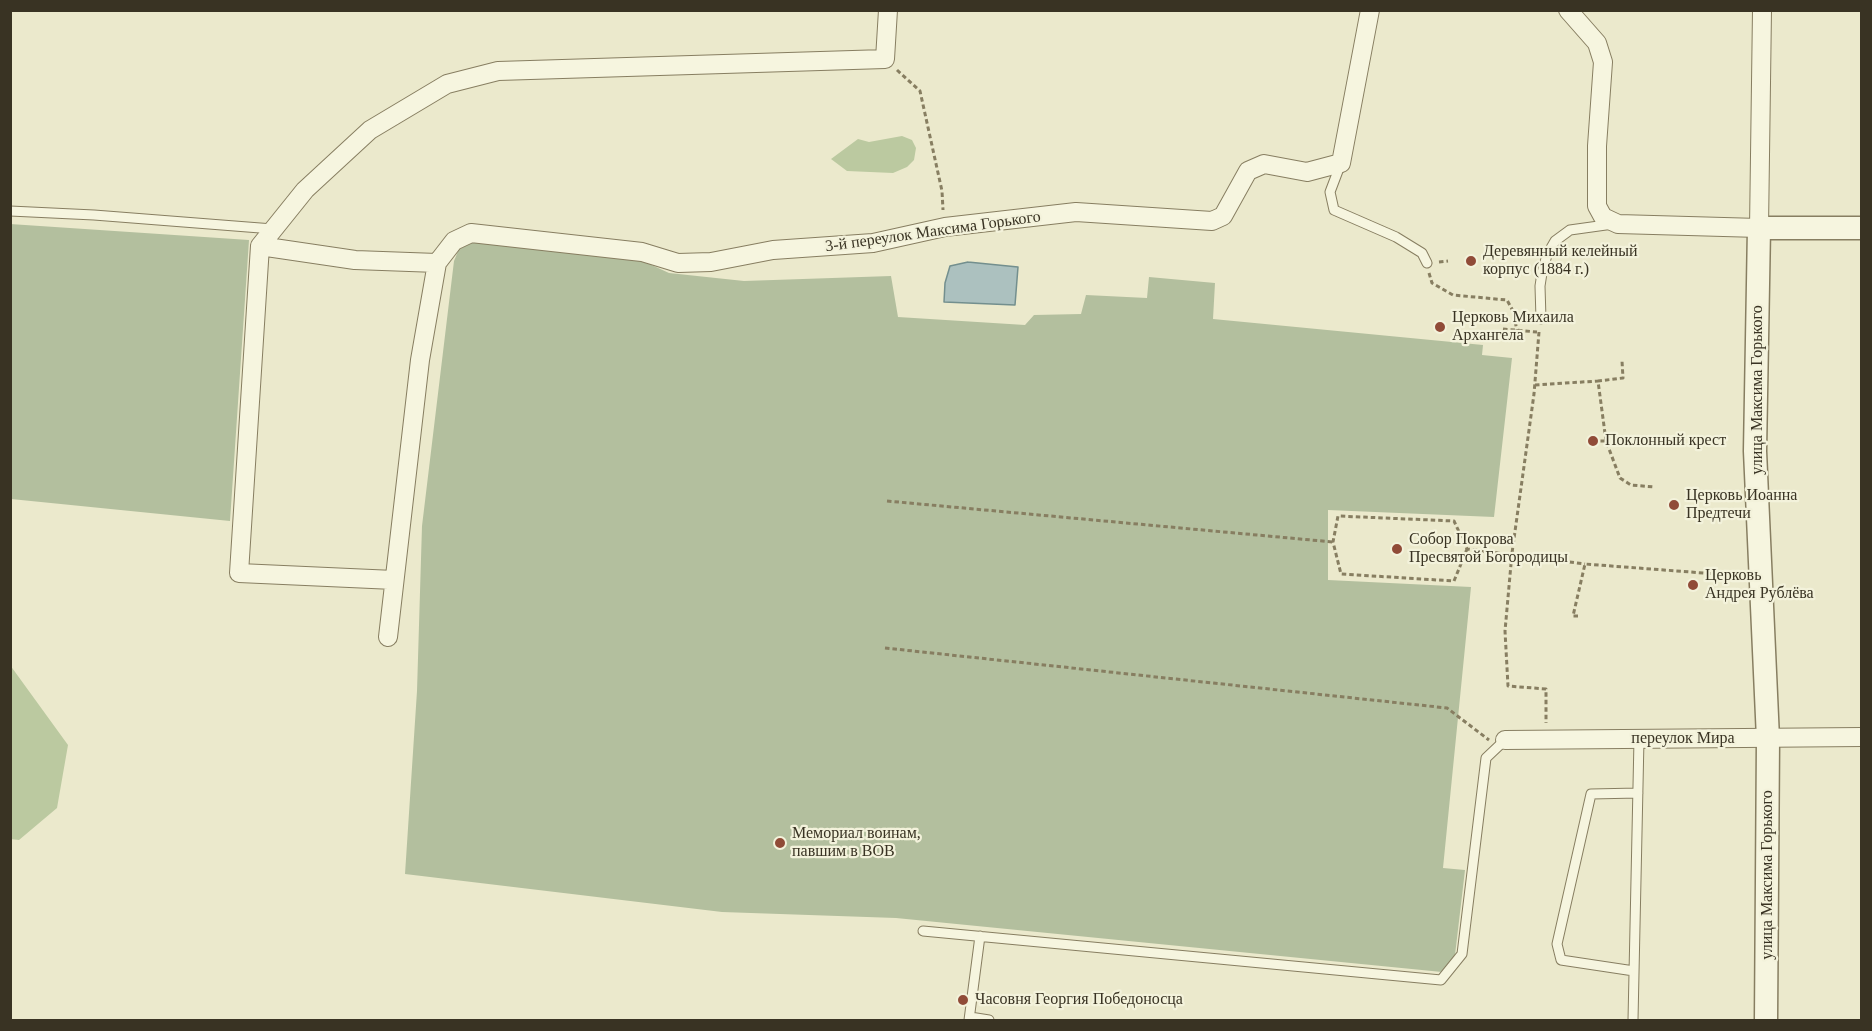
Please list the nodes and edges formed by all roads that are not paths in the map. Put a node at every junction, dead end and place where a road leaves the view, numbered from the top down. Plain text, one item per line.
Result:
1 (888, 10) edge
2 (1370, 10) edge
3 (1568, 10) edge
4 (1762, 10) edge
5 (1341, 163) junction
6 (10, 211) edge
7 (1618, 224) junction
8 (1759, 228) junction
9 (1862, 228) edge
10 (273, 229) junction
11 (260, 246) junction
12 (437, 263) junction
13 (1427, 263) road end
14 (1540, 319) road end
15 (394, 580) junction
16 (388, 637) dead end
17 (1862, 738) edge
18 (1639, 739) junction
19 (1768, 739) junction
20 (1501, 743) joint
21 (1638, 793) junction
22 (923, 931) dead end
23 (980, 936) junction
24 (1634, 971) junction
25 (970, 1018) edge
26 (989, 1020) edge
27 (1633, 1020) edge
28 (1766, 1020) edge

1 - 10 street
2 - 5 street
3 - 7 street
4 - 8 street, улица Максима Горького
5 - 12 street, 3-й переулок Максима Горького
5 - 13 lane
6 - 10 lane
7 - 8 street
7 - 14 lane
8 - 9 street
8 - 19 street, улица Максима Горького
10 - 11 street
11 - 12 street
11 - 15 street
12 - 15 street
15 - 16 street
17 - 19 street, переулок Мира
18 - 19 street, переулок Мира
18 - 20 street, переулок Мира
18 - 21 lane
19 - 28 street, улица Максима Горького
20 - 23 lane
21 - 24 lane
21 - 24 lane
22 - 23 lane
23 - 25 lane
24 - 27 lane
25 - 26 lane

